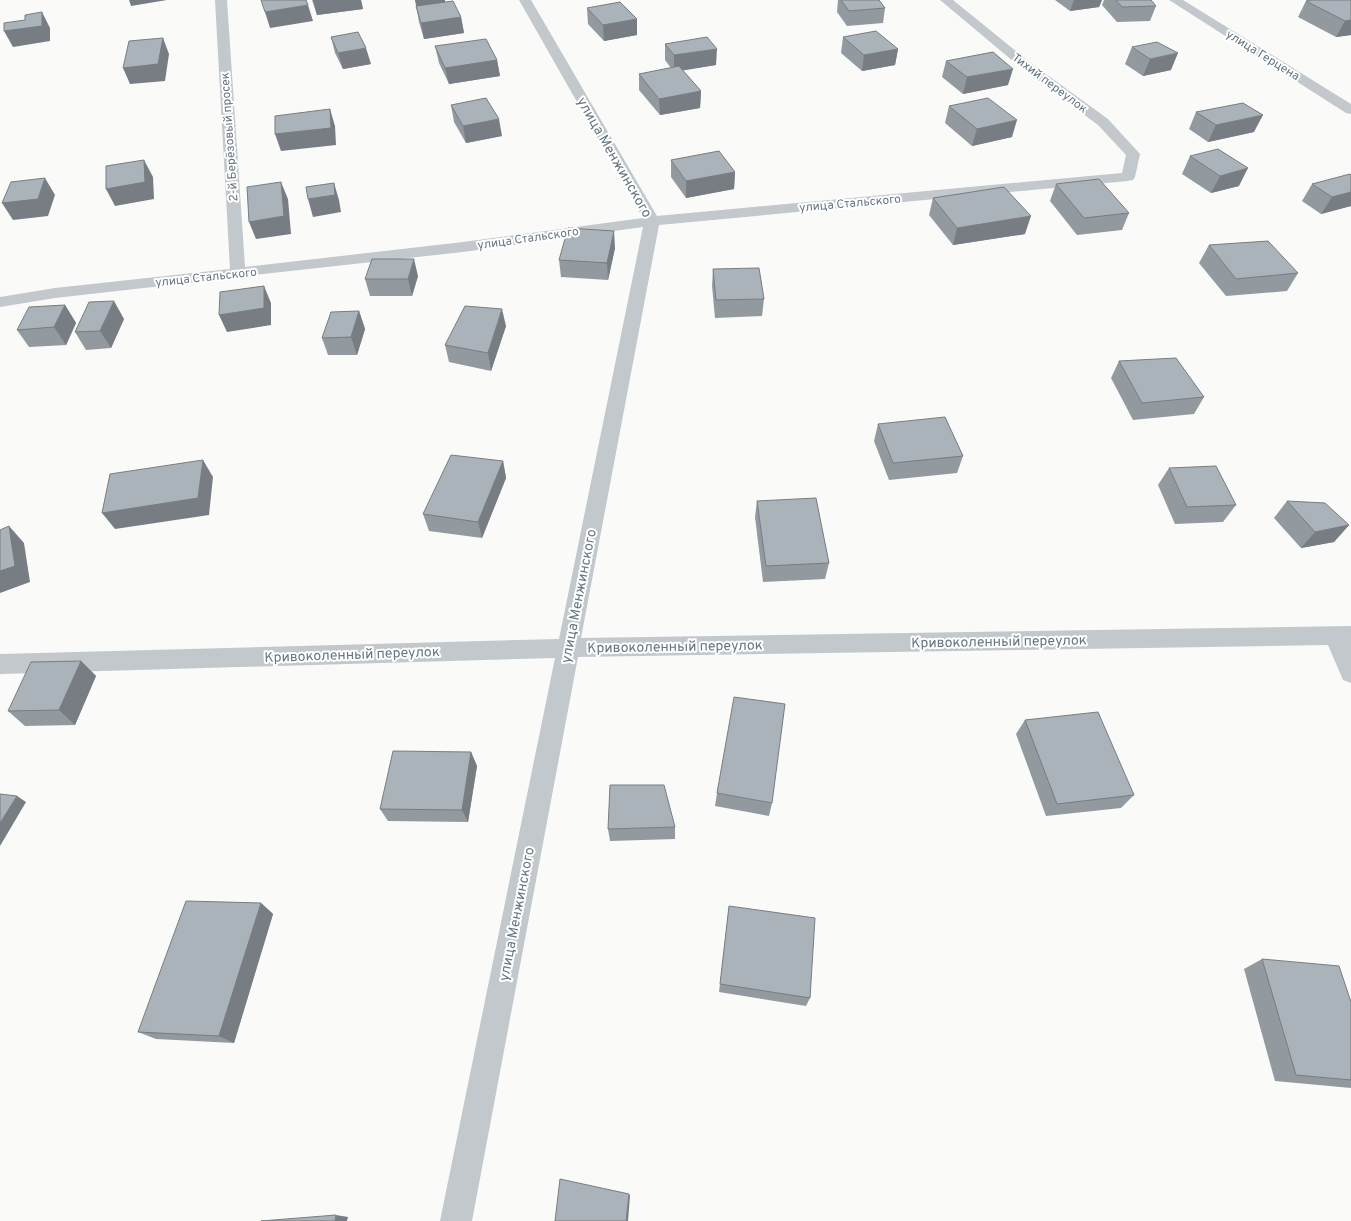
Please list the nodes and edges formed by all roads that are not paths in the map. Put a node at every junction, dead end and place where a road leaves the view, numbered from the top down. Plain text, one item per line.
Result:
1 (221, 0) edge
2 (525, 0) edge
3 (946, 0) edge
4 (1175, 0) edge
5 (1351, 110) edge
6 (1128, 177) joint
7 (652, 221) junction
8 (238, 274) junction
9 (0, 302) edge
10 (1343, 635) edge
11 (567, 648) junction
12 (0, 664) edge
13 (1351, 674) edge
14 (456, 1221) edge

1 - 8 street, 2-й Берёзовый просек
2 - 7 street, улица Менжинского
3 - 6 street, Тихий переулок
4 - 5 street, улица Герцена
6 - 7 street, улица Стальского
7 - 8 street, улица Стальского
7 - 11 street, улица Менжинского
8 - 9 street, улица Стальского
10 - 11 street, Кривоколенный переулок
10 - 13 street
11 - 12 street, Кривоколенный переулок
11 - 14 street, улица Менжинского

